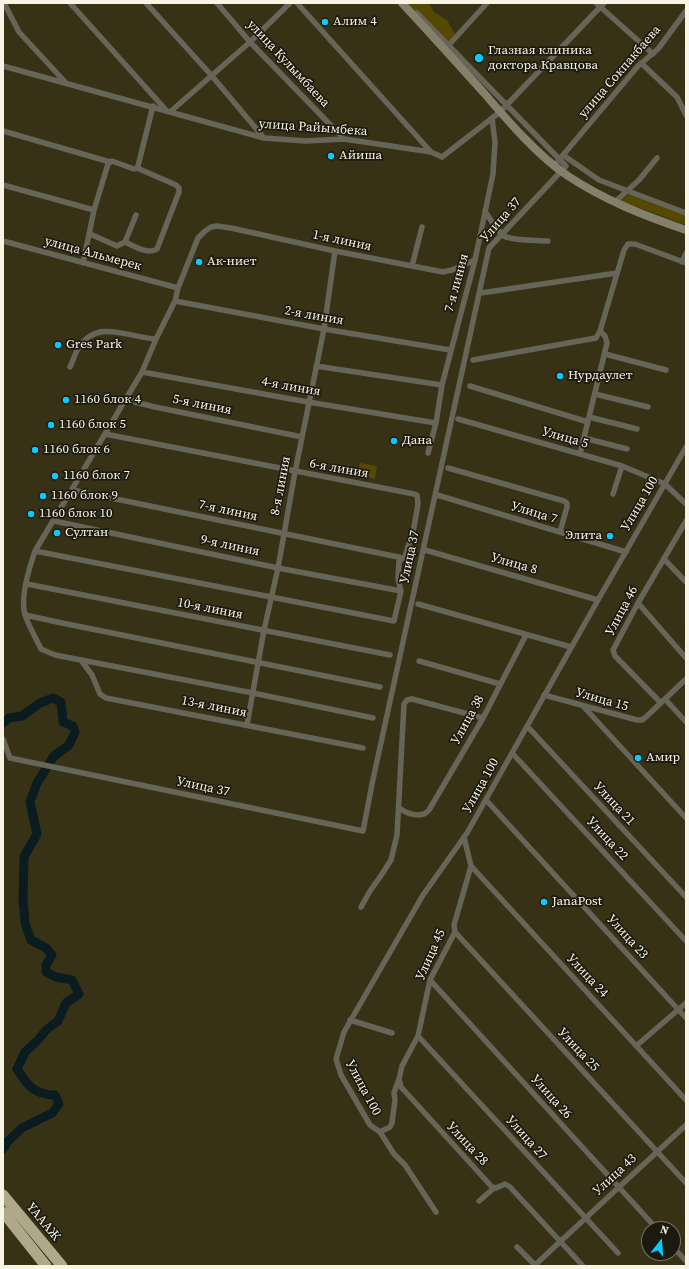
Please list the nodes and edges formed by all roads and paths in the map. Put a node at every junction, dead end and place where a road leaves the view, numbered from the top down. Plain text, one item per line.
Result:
1 (4, 3) edge
2 (70, 3) edge
3 (146, 3) edge
4 (217, 3) edge
5 (290, 3) edge
6 (297, 3) edge
7 (402, 3) edge
8 (407, 3) edge
9 (487, 3) edge
10 (600, 4) edge
11 (686, 11) edge
12 (250, 42) junction
13 (445, 49) junction
14 (653, 54) junction
15 (641, 63) junction
16 (3, 66) edge
17 (212, 76) junction
18 (66, 83) junction
19 (152, 106) junction
20 (168, 111) junction
21 (500, 112) junction
22 (686, 114) edge
23 (492, 118) junction
24 (3, 130) edge
25 (264, 138) junction
26 (344, 139) junction
27 (431, 152) junction
28 (563, 156) junction
29 (657, 158) dead end
30 (110, 162) junction
31 (554, 165) junction
32 (137, 168) junction
33 (3, 185) edge
34 (627, 191) junction
35 (615, 202) junction
36 (94, 210) junction
37 (485, 211) junction
38 (686, 213) edge
39 (136, 215) dead end
40 (422, 227) dead end
41 (686, 230) edge
42 (90, 234) junction
43 (3, 241) edge
44 (548, 241) dead end
45 (125, 242) junction
46 (335, 251) junction
47 (686, 253) edge
48 (475, 260) junction
49 (83, 263) junction
50 (684, 263) edge
51 (412, 266) junction
52 (617, 273) junction
53 (178, 288) junction
54 (482, 293) dead end
55 (175, 301) junction
56 (324, 329) junction
57 (600, 331) junction
58 (156, 339) junction
59 (450, 350) junction
60 (604, 354) junction
61 (473, 360) dead end
62 (316, 366) junction
63 (70, 367) dead end
64 (666, 370) dead end
65 (142, 372) junction
66 (442, 385) junction
67 (470, 386) dead end
68 (595, 394) junction
69 (127, 397) junction
70 (308, 402) junction
71 (648, 407) dead end
72 (458, 419) dead end
73 (588, 419) junction
74 (436, 422) junction
75 (637, 429) dead end
76 (105, 434) junction
77 (302, 437) junction
78 (584, 438) junction
79 (686, 447) edge
80 (627, 449) dead end
81 (428, 453) dead end
82 (580, 454) junction
83 (622, 466) junction
84 (448, 468) dead end
85 (295, 472) junction
86 (665, 484) junction
87 (72, 490) junction
88 (613, 494) dead end
89 (437, 495) dead end
90 (686, 504) edge
91 (54, 521) junction
92 (686, 521) edge
93 (560, 532) junction
94 (284, 534) junction
95 (425, 550) dead end
96 (35, 551) junction
97 (626, 552) junction
98 (403, 558) junction
99 (664, 559) junction
100 (278, 568) junction
101 (686, 582) edge
102 (27, 584) junction
103 (401, 591) junction
104 (272, 596) junction
105 (598, 600) junction
106 (638, 603) junction
107 (418, 604) dead end
108 (25, 615) junction
109 (264, 630) junction
110 (526, 634) junction
111 (571, 647) junction
112 (390, 655) dead end
113 (686, 658) edge
114 (81, 660) junction
115 (419, 661) dead end
116 (258, 662) junction
117 (686, 679) edge
118 (500, 684) junction
119 (380, 687) dead end
120 (253, 692) junction
121 (544, 695) junction
122 (663, 701) junction
123 (583, 706) junction
124 (373, 718) dead end
125 (483, 718) junction
126 (686, 722) edge
127 (247, 725) junction
128 (527, 726) junction
129 (3, 739) edge
130 (363, 748) dead end
131 (512, 753) junction
132 (486, 800) junction
133 (399, 808) junction
134 (686, 818) edge
135 (464, 837) junction
136 (471, 866) junction
137 (686, 897) edge
138 (361, 907) dead end
139 (455, 932) junction
140 (686, 941) edge
141 (430, 980) junction
142 (686, 1003) edge
143 (678, 1010) junction
144 (686, 1018) edge
145 (350, 1020) junction
146 (392, 1033) dead end
147 (418, 1036) junction
148 (636, 1046) junction
149 (399, 1079) junction
150 (686, 1100) edge
151 (686, 1125) edge
152 (380, 1132) junction
153 (657, 1152) junction
154 (686, 1183) edge
155 (618, 1187) junction
156 (494, 1188) junction
157 (3, 1195) edge
158 (479, 1201) dead end
159 (3, 1212) edge
160 (436, 1212) dead end
161 (584, 1218) junction
162 (649, 1221) edge
163 (23, 1228) junction
164 (560, 1241) junction
165 (517, 1247) dead end
166 (618, 1253) dead end
167 (535, 1265) edge
168 (46, 1266) edge
169 (62, 1266) edge
170 (583, 1266) edge

1 - 18 street
2 - 20 street
3 - 17 street
4 - 12 street, улица Кулымбаева
5 - 12 street
6 - 27 street
7 - 13 main road
8 - 129 street, Улица 37
9 - 13 street
10 - 14 street
10 - 21 street, улица Райымбека
11 - 14 street, улица Сокпакбаева
12 - 17 street
12 - 26 street, улица Кулымбаева
13 - 21 main road
14 - 15 street, улица Сокпакбаева
15 - 22 street
15 - 28 street, улица Сокпакбаева
16 - 18 street, улица Райымбека
17 - 20 street
17 - 25 street
18 - 19 street, улица Райымбека
19 - 20 street, улица Райымбека
19 - 32 street
20 - 25 street, улица Райымбека
21 - 23 street, улица Райымбека
21 - 31 main road
23 - 27 street, улица Райымбека
23 - 37 street, 7-я линия
24 - 30 street
25 - 26 street, улица Райымбека
26 - 27 street, улица Райымбека
28 - 31 street, улица Сокпакбаева
28 - 34 street
29 - 34 street
30 - 32 street
30 - 36 street
31 - 35 main road
32 - 45 street
33 - 36 street
34 - 35 street
34 - 38 street
35 - 41 main road
36 - 42 street
37 - 44 street
37 - 48 street, 7-я линия
39 - 45 street
40 - 51 street
42 - 45 street
42 - 49 street
43 - 49 street, улица Альмерек
46 - 51 street, 1-я линия
46 - 53 street, 1-я линия
46 - 56 street, 8-я линия
47 - 50 street
48 - 51 street, 1-я линия
48 - 59 street, 7-я линия
49 - 53 street, улица Альмерек
50 - 52 street
52 - 54 street
52 - 57 street
53 - 55 street
55 - 56 street, 2-я линия
55 - 58 street
56 - 59 street, 2-я линия
56 - 62 street, 8-я линия
57 - 60 street
57 - 61 street
58 - 63 street
58 - 65 street
59 - 66 street, 7-я линия
60 - 64 street
60 - 68 street
62 - 66 street
62 - 70 street, 8-я линия
65 - 69 street
65 - 70 street, 4-я линия
66 - 74 street, 7-я линия
67 - 73 street
68 - 71 street
68 - 73 street
69 - 76 street
69 - 77 street, 5-я линия
70 - 74 street, 4-я линия
70 - 77 street, 8-я линия
72 - 82 street, Улица 5
73 - 75 street
73 - 78 street
74 - 81 street, 7-я линия
76 - 85 street, 6-я линия
76 - 87 street
77 - 85 street, 8-я линия
78 - 80 street
78 - 82 street
79 - 86 street, Улица 100
82 - 83 street, Улица 5
83 - 86 street, Улица 5
83 - 88 street
84 - 93 street
85 - 94 street, 8-я линия
85 - 98 street, 6-я линия
86 - 90 street
86 - 97 street, Улица 100
87 - 91 street
87 - 94 street, 7-я линия
89 - 93 street, Улица 7
91 - 96 street
91 - 100 street, 9-я линия
92 - 99 street, Улица 46
93 - 97 street, Улица 7
94 - 98 street, 7-я линия
94 - 100 street, 8-я линия
95 - 105 street, Улица 8
96 - 102 street
96 - 104 street
97 - 105 street, Улица 100
98 - 103 street, 6-я линия
99 - 101 street
99 - 106 street, Улица 46
100 - 103 street, 9-я линия
100 - 104 street, 8-я линия
102 - 108 street
102 - 109 street, 10-я линия
103 - 104 street, 6-я линия
104 - 109 street, 8-я линия
105 - 111 street, Улица 100
106 - 113 street
106 - 122 street, Улица 46
107 - 110 street
108 - 114 street
108 - 116 street
109 - 112 street, 10-я линия
109 - 116 street, 8-я линия
110 - 111 street
110 - 118 street, Улица 38
111 - 121 street, Улица 100
114 - 120 street
114 - 127 street, 13-я линия
115 - 118 street
116 - 119 street
116 - 120 street, 8-я линия
117 - 122 street, Улица 15
118 - 125 street, Улица 38
120 - 124 street
120 - 127 street, 8-я линия
121 - 123 street, Улица 15
121 - 128 street, Улица 100
122 - 123 street, Улица 15
122 - 126 street
123 - 134 street
125 - 133 street, Улица 38
125 - 133 street
127 - 130 street, 13-я линия
128 - 131 street, Улица 100
128 - 137 street, Улица 21
131 - 132 street, Улица 100
131 - 140 street, Улица 22
132 - 135 street, Улица 100
132 - 143 street, Улица 23
133 - 138 street
135 - 136 street, Улица 45
135 - 145 street, Улица 100
136 - 139 street, Улица 45
136 - 148 street, Улица 24
139 - 141 street, Улица 45
139 - 153 street, Улица 25
141 - 147 street, Улица 45
141 - 155 street, Улица 26
142 - 143 street
143 - 144 street, Улица 23
143 - 148 street
145 - 146 street
145 - 152 street, Улица 100
147 - 149 street
147 - 161 street, Улица 27
148 - 150 street, Улица 24
149 - 152 street
149 - 156 street, Улица 28
151 - 153 street, Улица 43
152 - 160 street, Улица 100
153 - 154 street, Улица 25
153 - 155 street, Улица 43
155 - 161 street, Улица 43
155 - 162 street, Улица 26
156 - 158 street
156 - 164 street
157 - 163 highway, ҮАААЖ
159 - 163 highway, ҮАААЖ
161 - 164 street, Улица 43
161 - 166 street, Улица 27
163 - 168 highway, ҮАААЖ
163 - 169 highway, ҮАААЖ
164 - 167 street, Улица 43
164 - 170 street
165 - 167 street

